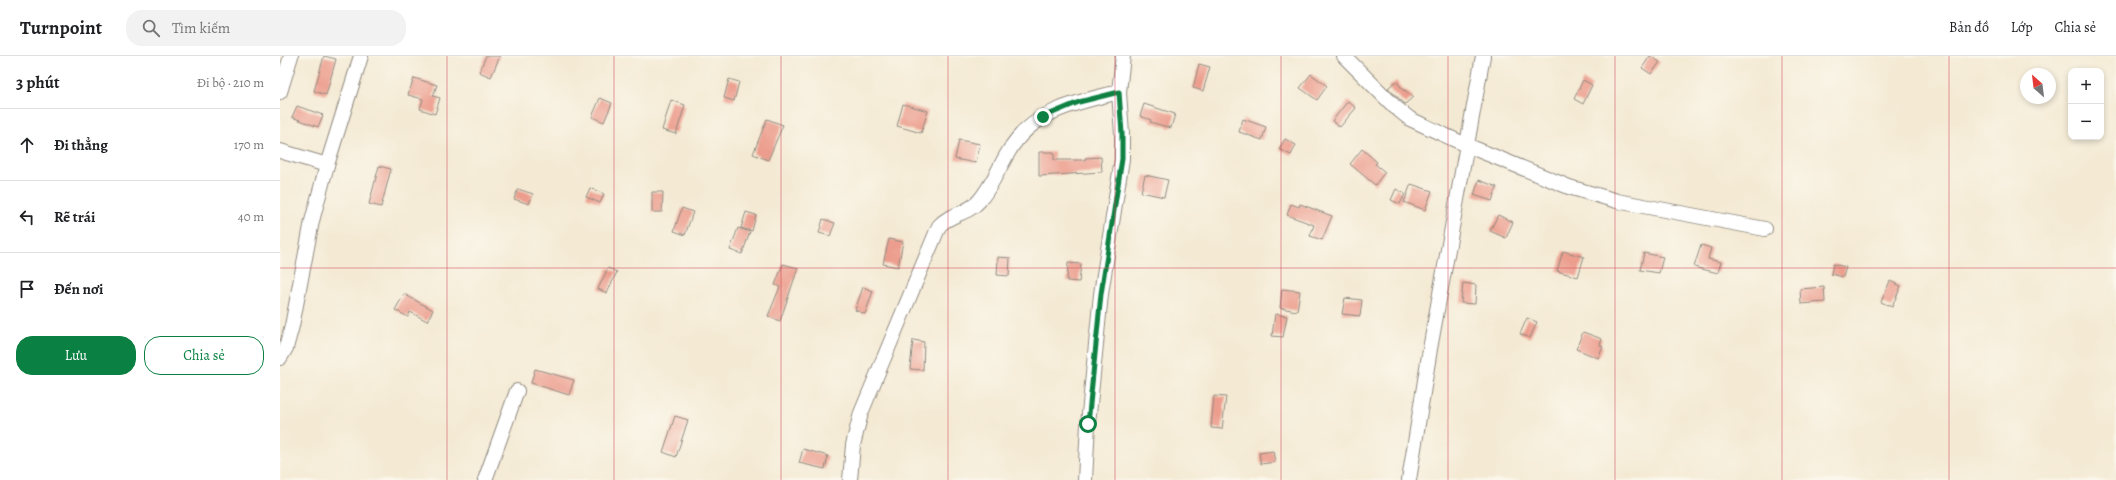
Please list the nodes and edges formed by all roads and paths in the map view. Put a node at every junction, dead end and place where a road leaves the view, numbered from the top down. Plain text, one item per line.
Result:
1 (291, 56) edge
2 (361, 56) edge
3 (1123, 56) edge
4 (1344, 56) edge
5 (1483, 56) edge
6 (280, 92) edge
7 (1119, 92) junction
8 (1466, 145) junction
9 (280, 151) edge
10 (327, 165) junction
11 (1765, 229) dead end
12 (280, 358) edge
13 (517, 391) dead end
14 (485, 480) edge
15 (850, 480) edge
16 (1085, 480) edge
17 (1409, 480) edge

1 - 6 street
2 - 10 street
3 - 7 street
4 - 8 street
5 - 8 street
7 - 15 street
7 - 16 street
8 - 11 street
8 - 17 street
9 - 10 street
10 - 12 street
13 - 14 street

